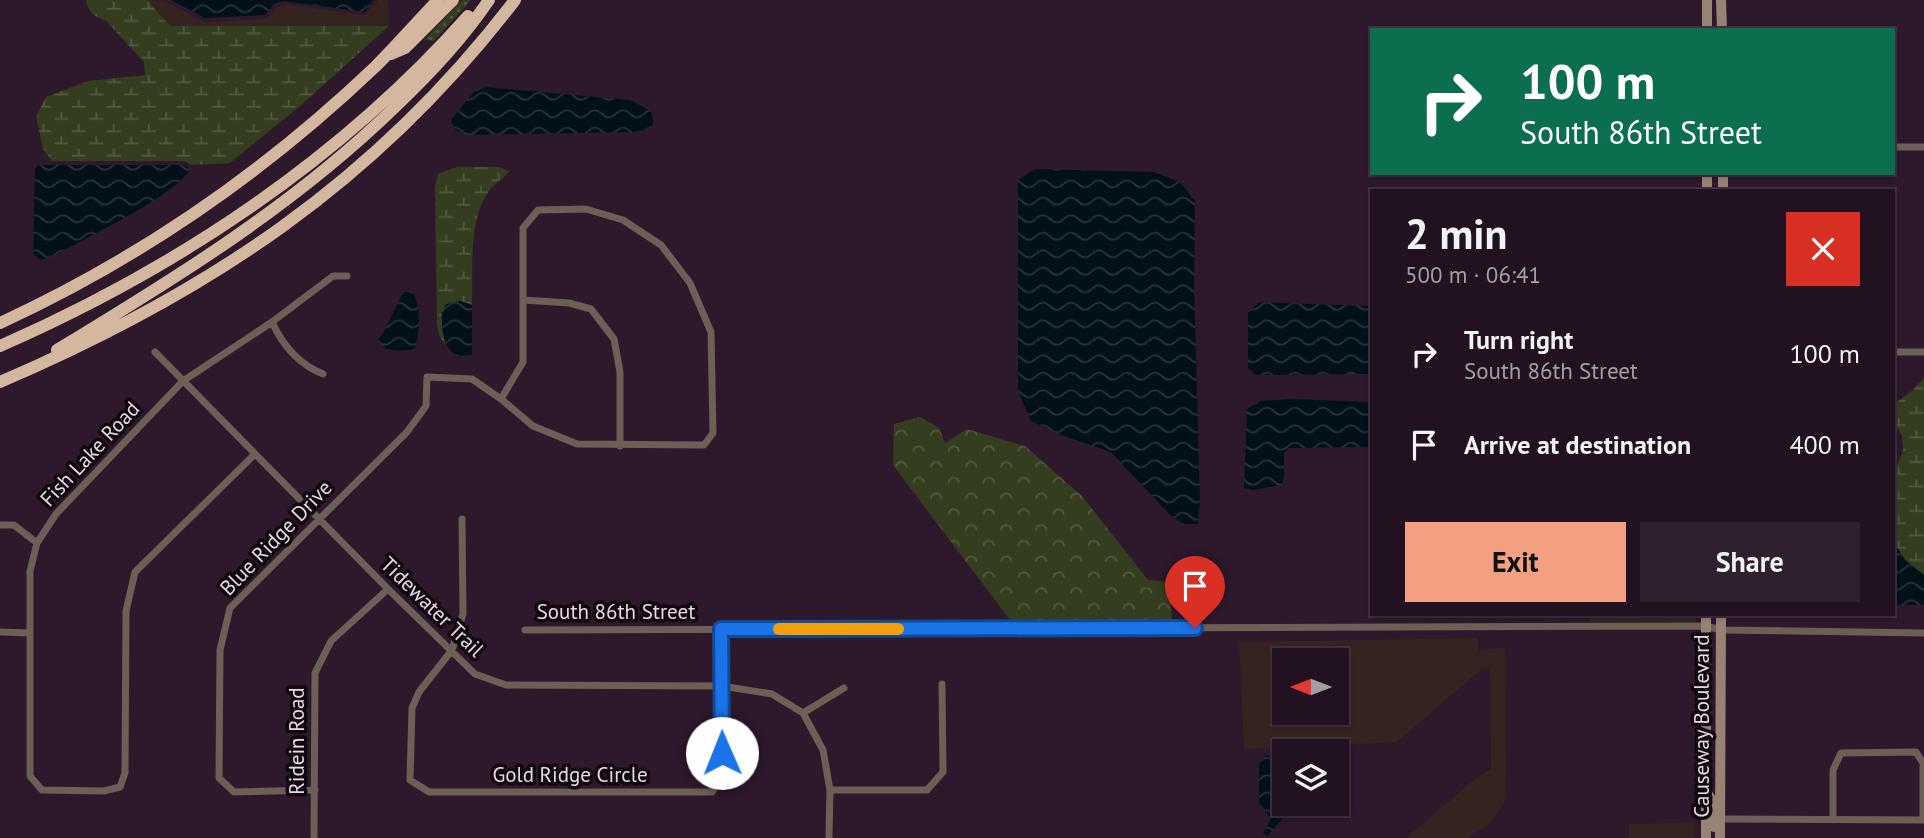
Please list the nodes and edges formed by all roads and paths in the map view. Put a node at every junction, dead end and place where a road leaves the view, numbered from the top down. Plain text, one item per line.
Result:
1 (438, 0) edge
2 (453, 0) edge
3 (482, 0) edge
4 (489, 0) edge
5 (515, 0) edge
6 (1707, 0) edge
7 (1721, 0) edge
8 (1707, 28) edge
9 (1722, 28) edge
10 (408, 39) junction
11 (451, 42) junction
12 (429, 66) junction
13 (1895, 147) edge
14 (1924, 147) edge
15 (347, 276) dead end
16 (523, 300) junction
17 (272, 322) junction
18 (0, 323) edge
19 (0, 346) edge
20 (155, 352) dead end
21 (1895, 352) edge
22 (1924, 352) edge
23 (323, 374) dead end
24 (6, 380) edge
25 (183, 381) junction
26 (501, 399) junction
27 (620, 446) junction
28 (255, 454) junction
29 (318, 519) junction
30 (462, 519) dead end
31 (0, 525) edge
32 (37, 543) junction
33 (388, 589) junction
34 (1706, 616) edge
35 (1721, 616) edge
36 (1706, 626) junction
37 (721, 629) junction
38 (525, 630) dead end
39 (1721, 630) junction
40 (0, 632) edge
41 (30, 633) junction
42 (1924, 633) edge
43 (452, 650) junction
44 (942, 684) dead end
45 (722, 686) junction
46 (844, 688) dead end
47 (803, 713) junction
48 (315, 790) junction
49 (830, 790) junction
50 (1706, 791) junction
51 (1720, 819) junction
52 (1833, 820) junction
53 (1924, 820) edge
54 (314, 838) edge
55 (830, 838) edge
56 (1706, 838) edge
57 (1714, 838) edge
58 (1720, 838) edge

1 - 10 highway
2 - 10 highway
3 - 11 highway
4 - 11 highway
5 - 24 highway
6 - 8 main road
7 - 9 main road
10 - 18 highway
11 - 12 highway
12 - 19 highway
12 - 24 highway
13 - 14 street
15 - 17 street, Fish Lake Road
16 - 26 street
16 - 27 street
16 - 27 street
17 - 23 street
17 - 25 street, Fish Lake Road
20 - 25 street, Tidewater Trail
21 - 22 street
25 - 28 street, Tidewater Trail
25 - 32 street, Fish Lake Road
26 - 27 street
26 - 29 street, Blue Ridge Drive
28 - 29 street, Tidewater Trail
28 - 41 street, Fish Lake Road
29 - 33 street, Tidewater Trail
29 - 48 street, Blue Ridge Drive
30 - 43 street
31 - 32 street
32 - 41 street, Fish Lake Road
33 - 43 street, Tidewater Trail
33 - 48 street, Ridein Road
34 - 36 main road, Causeway Boulevard
35 - 39 main road, Causeway Boulevard
36 - 37 street, South 86th Street
36 - 39 street, South 86th Street
36 - 50 main road, Causeway Boulevard
37 - 38 street, South 86th Street
37 - 45 street, Gold Ridge Circle
39 - 42 street, South 86th Street
39 - 51 main road, Causeway Boulevard
40 - 41 street
43 - 45 street, Tidewater Trail
43 - 45 street, Gold Ridge Circle
44 - 49 street
45 - 47 street, Tidewater Trail
46 - 47 street
47 - 49 street
48 - 54 street, Ridein Road
49 - 55 street
50 - 56 main road, Causeway Boulevard
50 - 57 main road
51 - 52 street
51 - 58 main road, Causeway Boulevard
52 - 53 street
52 - 53 street

